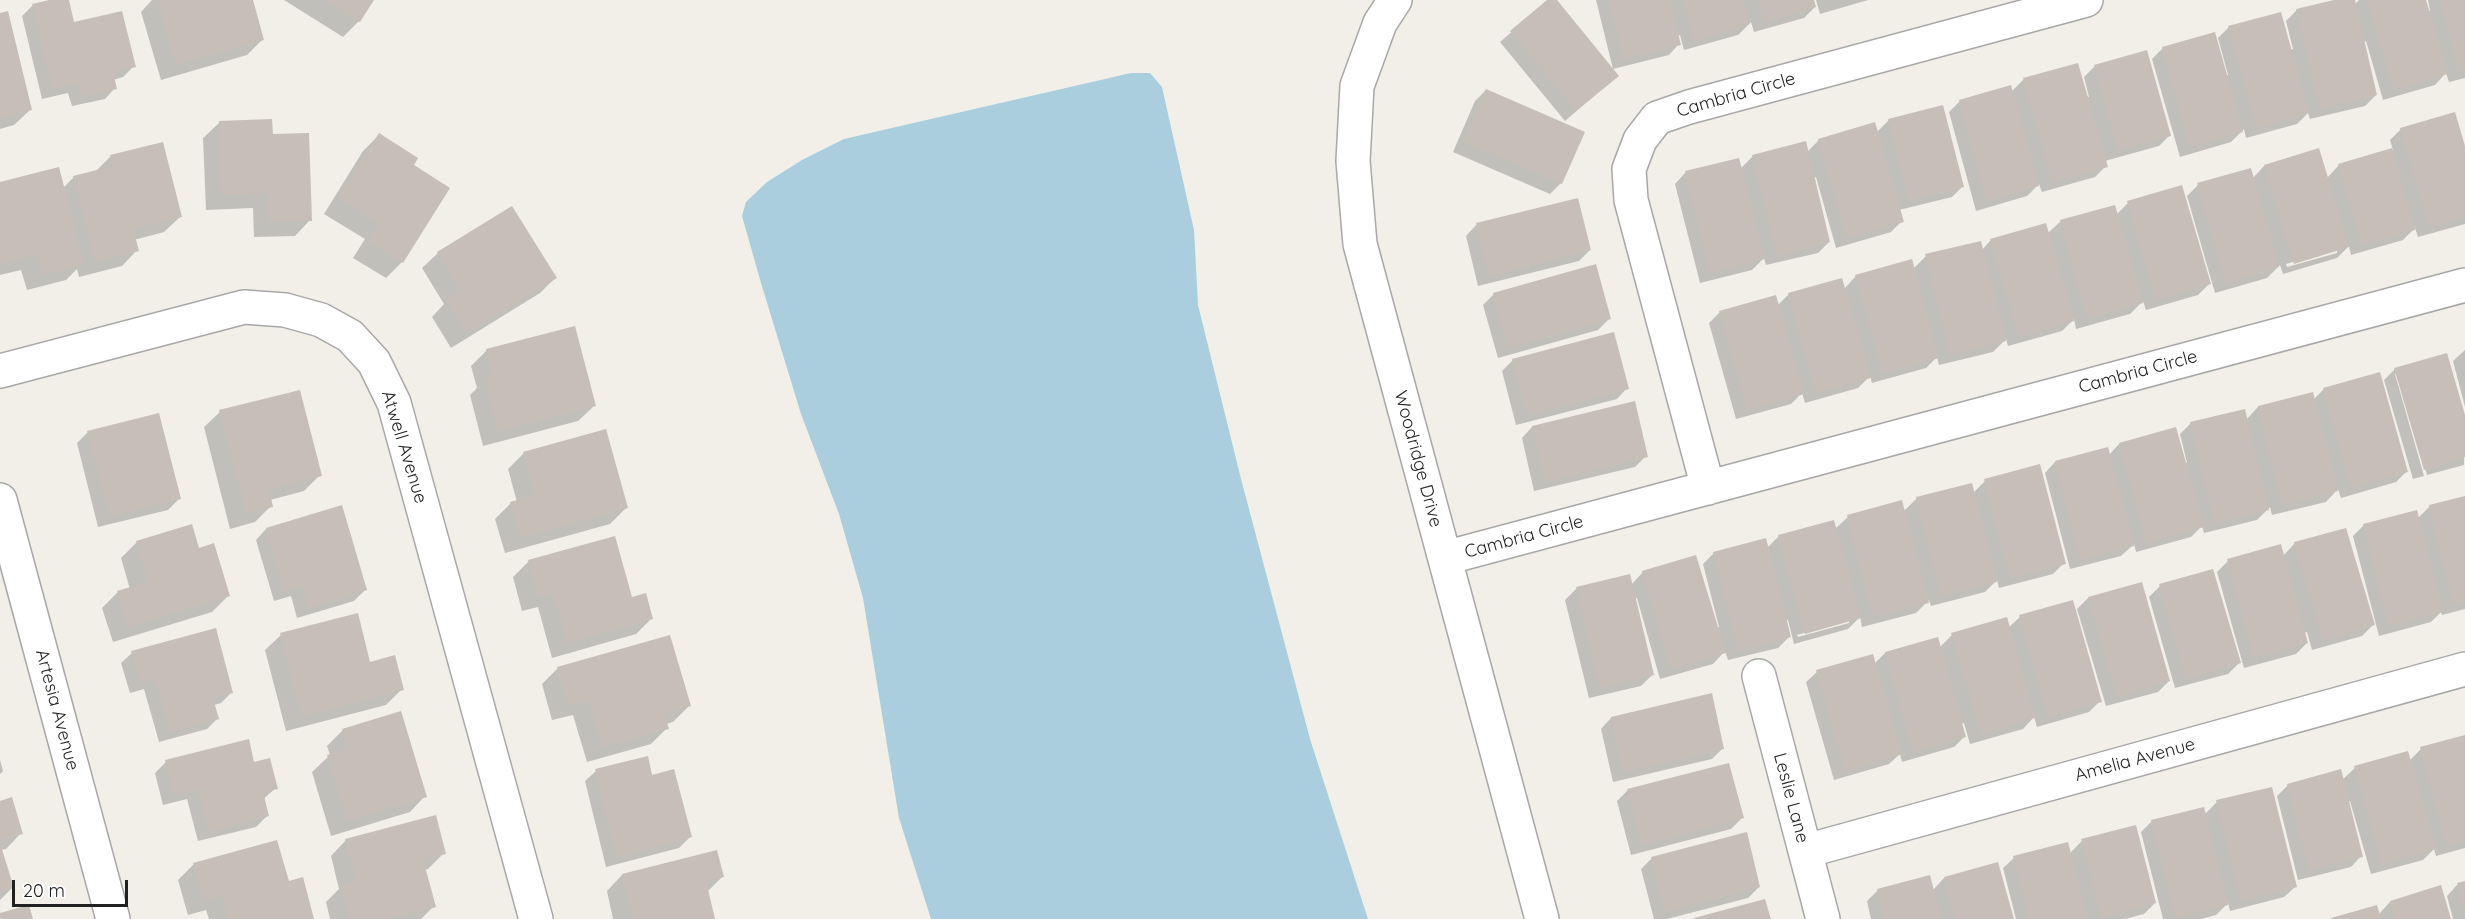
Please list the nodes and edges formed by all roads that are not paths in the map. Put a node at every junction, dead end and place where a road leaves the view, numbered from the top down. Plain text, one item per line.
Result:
1 (1395, 0) edge
2 (2086, 0) edge
3 (2465, 285) edge
4 (0, 371) edge
5 (1707, 488) junction
6 (0, 500) edge
7 (1445, 558) junction
8 (2465, 669) edge
9 (1759, 676) dead end
10 (1806, 852) junction
11 (113, 919) edge
12 (536, 919) edge
13 (1542, 919) edge
14 (1823, 919) edge

1 - 7 street, Woodridge Drive
2 - 5 street, Cambria Circle
3 - 5 street, Cambria Circle
4 - 12 street, Atwell Avenue
5 - 7 street, Cambria Circle
6 - 11 street, Artesia Avenue
7 - 13 street, Woodridge Drive
8 - 10 street, Amelia Avenue
9 - 10 street, Leslie Lane
10 - 14 street, Leslie Lane

